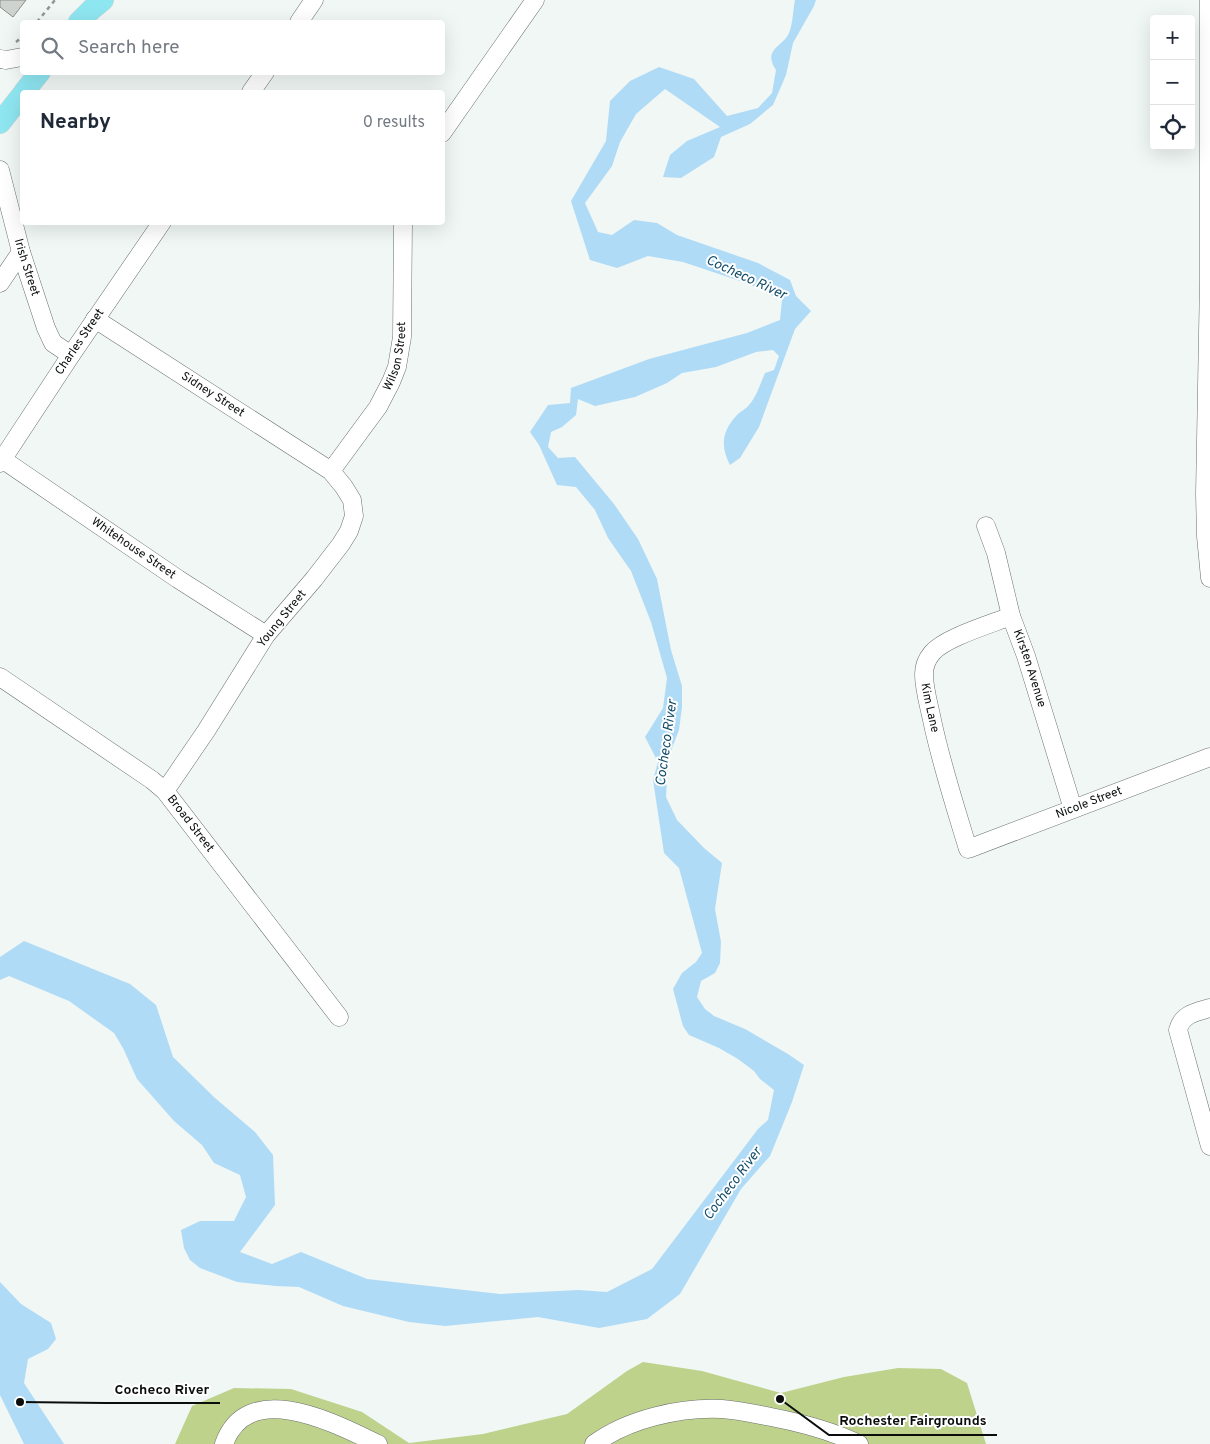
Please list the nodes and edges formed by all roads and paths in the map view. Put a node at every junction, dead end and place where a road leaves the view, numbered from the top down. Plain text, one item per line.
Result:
1 (55, 0) edge
2 (103, 0) edge
3 (314, 0) edge
4 (535, 0) edge
5 (1209, 0) edge
6 (38, 20) edge
7 (81, 20) edge
8 (300, 20) edge
9 (20, 57) edge
10 (0, 59) edge
11 (38, 75) edge
12 (262, 75) edge
13 (1210, 82) edge
14 (26, 90) edge
15 (252, 90) edge
16 (20, 98) edge
17 (0, 123) edge
18 (445, 129) edge
19 (0, 170) edge
20 (160, 225) edge
21 (403, 225) edge
22 (21, 252) junction
23 (1209, 279) edge
24 (0, 283) edge
25 (95, 319) junction
26 (71, 355) junction
27 (1, 461) edge
28 (331, 471) junction
29 (986, 526) dead end
30 (1210, 578) edge
31 (1011, 616) junction
32 (266, 635) junction
33 (0, 677) edge
34 (1210, 757) edge
35 (165, 792) junction
36 (1073, 810) junction
37 (968, 849) joint
38 (1210, 1008) edge
39 (339, 1017) dead end
40 (1210, 1146) edge
41 (224, 1444) edge
42 (378, 1444) edge
43 (594, 1444) edge
44 (859, 1444) edge

1 - 6 path
2 - 7 main road
3 - 8 street
4 - 18 street
5 - 13 street
9 - 10 street
11 - 14 main road
12 - 15 street
13 - 23 street
16 - 17 main road
19 - 22 street, Irish Street
20 - 25 street, Charles Street
21 - 28 street, Wilson Street
22 - 24 street
22 - 26 street, Irish Street
23 - 30 street
25 - 26 street, Charles Street
25 - 28 street, Sidney Street
26 - 27 street, Charles Street
27 - 32 street, Whitehouse Street
28 - 32 street, Young Street
29 - 31 street, Kirsten Avenue
31 - 36 street, Kirsten Avenue
31 - 37 street, Kim Lane
32 - 35 street, Young Street
33 - 35 street, Broad Street
34 - 36 street, Nicole Street
35 - 39 street, Broad Street
36 - 37 street, Nicole Street
38 - 40 street
41 - 42 street
43 - 44 street

